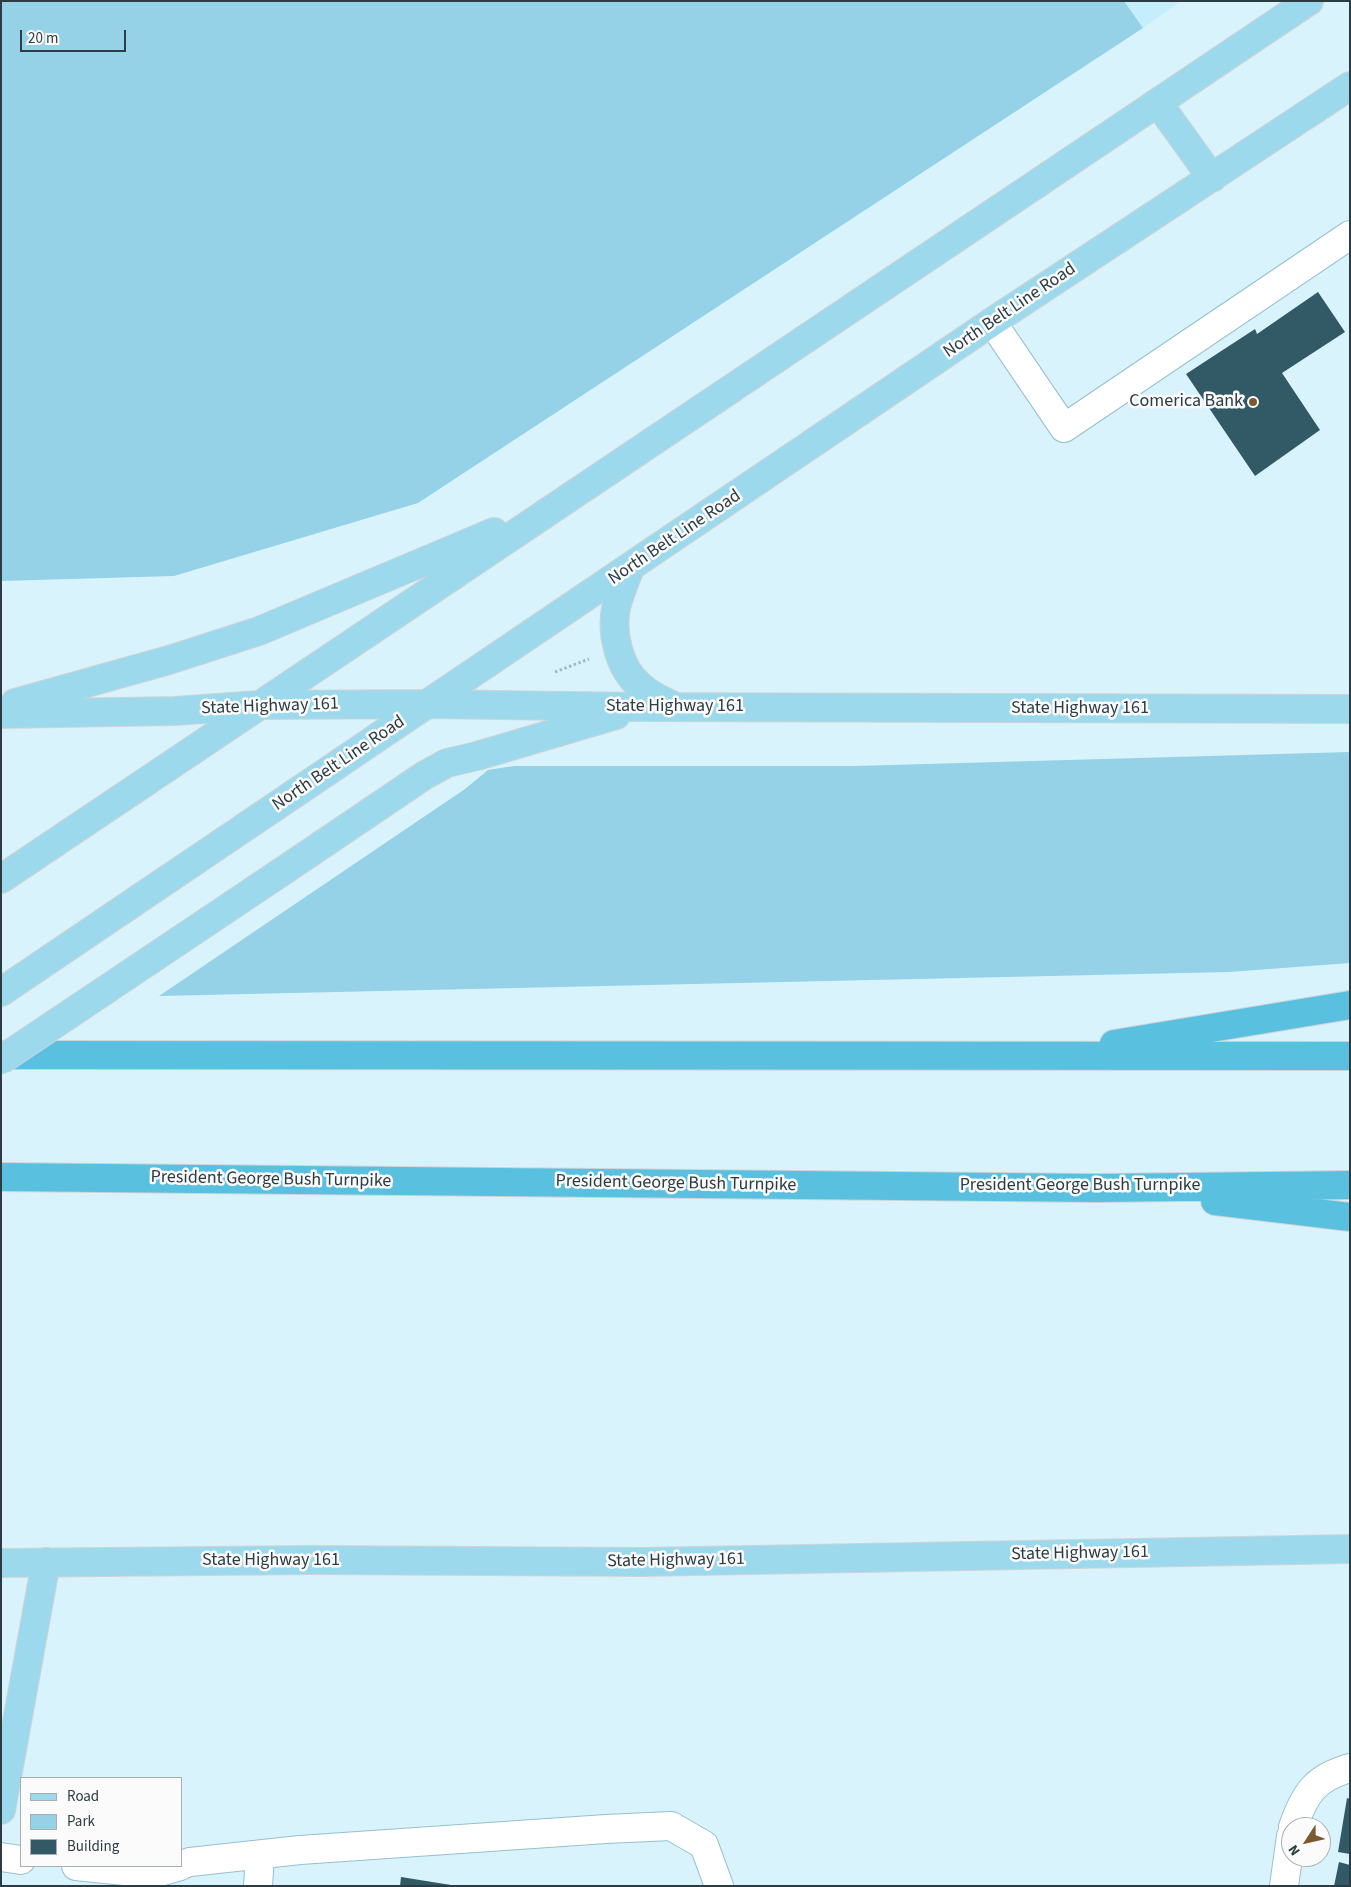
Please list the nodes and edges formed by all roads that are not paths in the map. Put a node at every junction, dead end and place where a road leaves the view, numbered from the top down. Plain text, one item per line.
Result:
1 (1309, 1) edge
2 (1350, 86) edge
3 (1158, 103) junction
4 (1212, 178) junction
5 (1349, 237) edge
6 (992, 322) junction
7 (555, 506) junction
8 (630, 568) junction
9 (427, 704) junction
10 (258, 705) junction
11 (1, 706) edge
12 (642, 707) junction
13 (676, 707) junction
14 (1350, 709) edge
15 (1, 714) edge
16 (3, 878) edge
17 (1, 992) edge
18 (1350, 1005) edge
19 (1, 1055) edge
20 (1350, 1056) edge
21 (1035, 1057) junction
22 (1, 1060) edge
23 (1, 1177) edge
24 (1350, 1185) edge
25 (1097, 1188) junction
26 (1350, 1217) edge
27 (1350, 1549) edge
28 (46, 1562) junction
29 (1, 1563) edge
30 (1350, 1768) edge
31 (1, 1810) edge
32 (1296, 1817) edge
33 (260, 1855) junction
34 (1, 1857) edge
35 (20, 1860) edge
36 (182, 1864) edge
37 (82, 1867) edge
38 (177, 1867) edge
39 (1287, 1867) edge
40 (160, 1880) edge
41 (258, 1886) edge
42 (719, 1886) edge
43 (1284, 1886) edge

1 - 3 main road
2 - 4 main road, North Belt Line Road
3 - 4 main road
3 - 7 main road
4 - 6 main road, North Belt Line Road
5 - 6 lane
6 - 8 main road, North Belt Line Road
7 - 10 main road
7 - 11 main road
8 - 9 main road, North Belt Line Road
8 - 13 main road
9 - 10 main road, State Highway 161
9 - 12 main road, State Highway 161
9 - 17 main road, North Belt Line Road
10 - 15 main road, State Highway 161
10 - 16 main road
12 - 13 main road, State Highway 161
12 - 22 main road, bridge
13 - 14 main road, State Highway 161
18 - 21 highway
19 - 21 highway
20 - 21 highway
23 - 25 highway, President George Bush Turnpike
24 - 25 highway, President George Bush Turnpike
25 - 26 highway
27 - 28 main road, State Highway 161
28 - 29 main road, State Highway 161
28 - 31 main road
30 - 32 lane
33 - 36 lane
33 - 41 lane
33 - 42 lane
34 - 35 lane
37 - 40 lane
38 - 40 lane
39 - 43 lane

